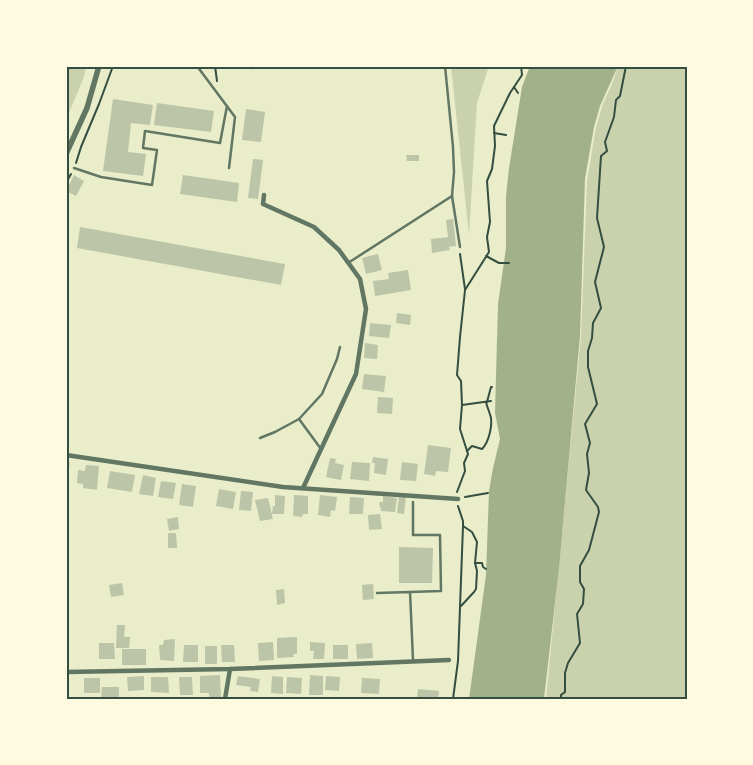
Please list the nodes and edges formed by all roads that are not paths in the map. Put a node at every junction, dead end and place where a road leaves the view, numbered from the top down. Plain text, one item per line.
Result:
1 (100, 66) edge
2 (197, 66) edge
3 (240, 66) edge
4 (254, 66) edge
5 (445, 66) edge
6 (226, 106) junction
7 (66, 154) edge
8 (74, 168) road end
9 (228, 168) dead end
10 (264, 195) dead end
11 (452, 196) junction
12 (460, 247) road end
13 (348, 263) junction
14 (340, 347) dead end
15 (299, 419) junction
16 (260, 438) dead end
17 (321, 449) junction
18 (66, 455) edge
19 (302, 488) junction
20 (457, 499) road end
21 (413, 502) dead end
22 (410, 592) junction
23 (378, 594) dead end
24 (449, 660) dead end
25 (413, 662) junction
26 (230, 669) junction
27 (66, 672) edge
28 (225, 699) edge

1 - 7 street
2 - 6 lane
3 - 4 lane
5 - 11 lane
6 - 8 lane
6 - 9 lane
10 - 13 street
11 - 12 lane
11 - 13 lane
13 - 17 street
14 - 15 lane
15 - 16 lane
15 - 17 lane
17 - 19 street
18 - 19 street
19 - 20 street
21 - 22 lane
22 - 23 lane
22 - 25 lane
24 - 25 street
25 - 26 street
26 - 27 street
26 - 28 street

